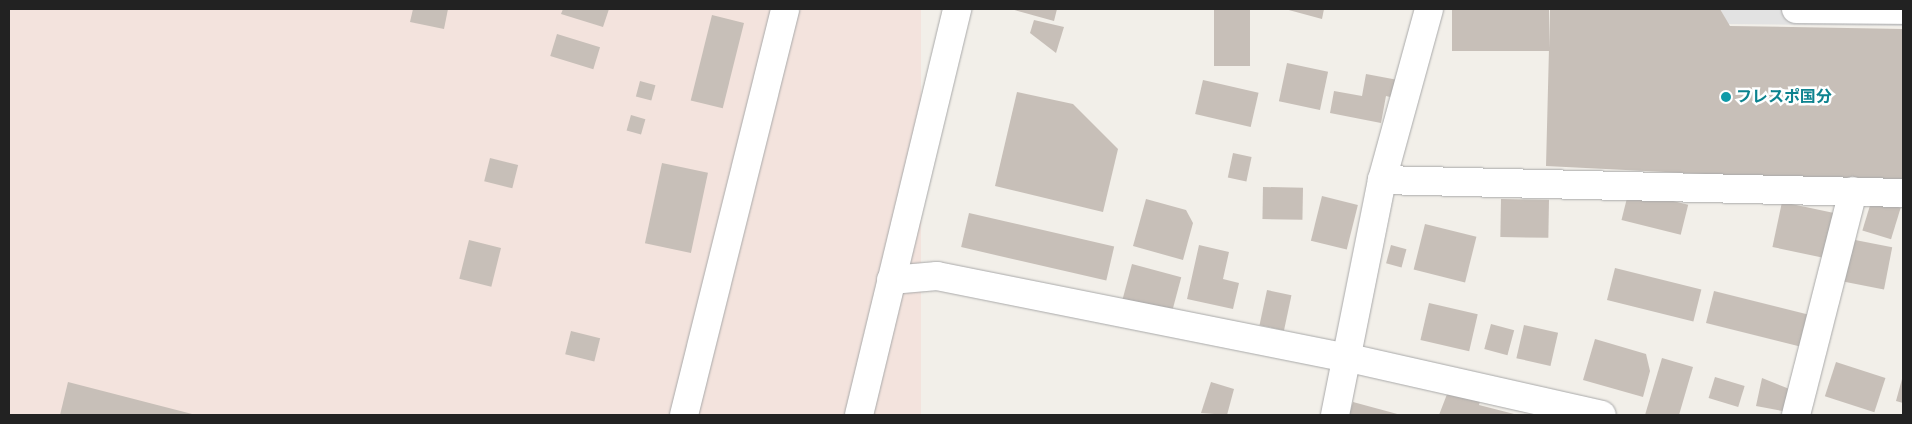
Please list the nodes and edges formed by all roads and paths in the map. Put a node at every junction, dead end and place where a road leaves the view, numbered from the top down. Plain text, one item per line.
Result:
1 (784, 9) edge
2 (956, 9) edge
3 (1429, 9) edge
4 (1796, 9) edge
5 (1903, 10) edge
6 (1382, 180) junction
7 (1853, 191) junction
8 (1903, 193) edge
9 (891, 280) junction
10 (1349, 358) junction
11 (684, 415) edge
12 (859, 415) edge
13 (1335, 415) edge
14 (1602, 415) edge
15 (1796, 415) edge

1 - 11 street
2 - 9 street
3 - 6 street
4 - 5 street
6 - 7 street
6 - 10 street
7 - 8 street
7 - 15 street
9 - 10 street
9 - 12 street
10 - 13 street
10 - 14 street

